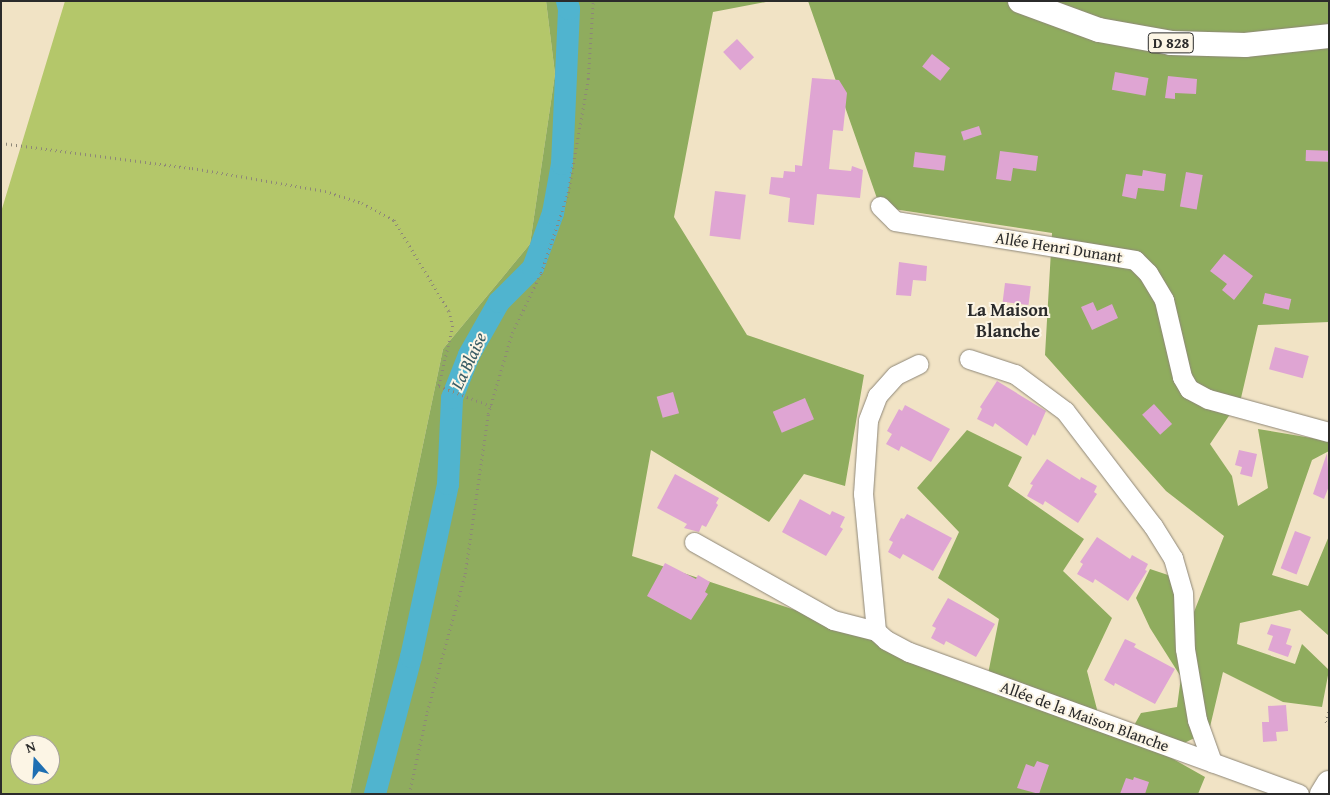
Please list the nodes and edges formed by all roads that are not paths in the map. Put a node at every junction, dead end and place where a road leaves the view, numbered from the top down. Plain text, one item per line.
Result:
1 (1020, 1) edge
2 (1058, 1) edge
3 (1329, 23) edge
4 (1329, 36) edge
5 (880, 206) dead end
6 (969, 358) dead end
7 (919, 364) dead end
8 (1329, 432) edge
9 (694, 542) dead end
10 (876, 630) junction
11 (1212, 762) junction
12 (1329, 783) edge
13 (1300, 794) edge
14 (1322, 794) edge

1 - 4 main road, D 828
2 - 3 main road, D 828
5 - 8 street, Allée Henri Dunant
6 - 11 street
7 - 10 street
9 - 10 street
10 - 11 street, Allée de la Maison Blanche
11 - 13 street, Allée de la Maison Blanche
12 - 14 main road

